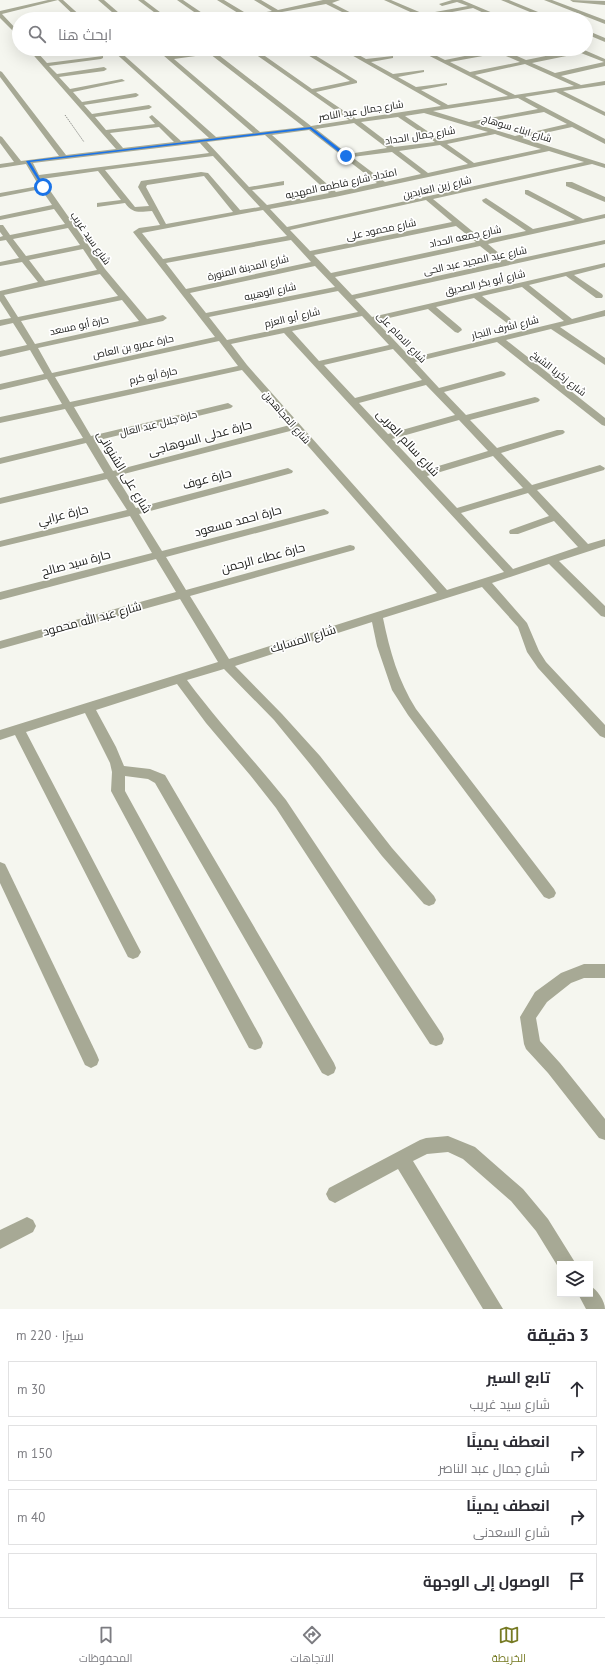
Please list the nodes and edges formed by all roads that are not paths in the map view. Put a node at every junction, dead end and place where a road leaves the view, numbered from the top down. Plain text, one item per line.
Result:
1 (20, 0) edge
2 (55, 0) edge
3 (60, 0) edge
4 (101, 0) edge
5 (140, 0) edge
6 (180, 0) edge
7 (220, 0) edge
8 (257, 0) edge
9 (337, 0) edge
10 (387, 0) edge
11 (458, 0) edge
12 (504, 0) edge
13 (548, 0) edge
14 (573, 0) edge
15 (324, 1) edge
16 (585, 1) edge
17 (605, 3) edge
18 (442, 4) dead end
19 (31, 6) junction
20 (474, 7) junction
21 (276, 11) junction
22 (73, 12) edge
23 (115, 12) edge
24 (156, 12) edge
25 (198, 12) edge
26 (240, 12) edge
27 (272, 12) edge
28 (346, 12) edge
29 (414, 12) edge
30 (446, 12) edge
31 (486, 12) edge
32 (534, 12) edge
33 (579, 12) edge
34 (0, 14) edge
35 (593, 17) edge
36 (605, 22) edge
37 (12, 24) edge
38 (593, 35) edge
39 (605, 40) edge
40 (37, 56) edge
41 (122, 56) edge
42 (167, 56) edge
43 (179, 56) edge
44 (216, 56) edge
45 (261, 56) edge
46 (312, 56) edge
47 (357, 56) edge
48 (432, 56) edge
49 (471, 56) edge
50 (512, 56) edge
51 (552, 56) edge
52 (592, 56) edge
53 (101, 57) dead end
54 (391, 57) dead end
55 (169, 58) junction
56 (366, 61) junction
57 (444, 62) junction
58 (525, 62) junction
59 (605, 62) edge
60 (45, 65) junction
61 (104, 69) dead end
62 (422, 71) dead end
63 (0, 73) edge
64 (469, 74) junction
65 (555, 75) junction
66 (55, 76) junction
67 (392, 76) junction
68 (122, 81) dead end
69 (605, 83) edge
70 (445, 84) dead end
71 (593, 84) junction
72 (580, 86) junction
73 (416, 90) junction
74 (556, 90) junction
75 (605, 90) edge
76 (68, 91) junction
77 (311, 91) junction
78 (136, 95) dead end
79 (515, 96) junction
80 (80, 104) junction
81 (446, 106) junction
82 (148, 107) dead end
83 (422, 110) junction
84 (545, 110) junction
85 (605, 114) edge
86 (400, 115) junction
87 (90, 116) junction
88 (152, 117) dead end
89 (356, 122) junction
90 (469, 124) junction
91 (160, 125) junction
92 (572, 125) junction
93 (311, 128) junction
94 (104, 132) junction
95 (497, 132) junction
96 (267, 134) junction
97 (259, 135) junction
98 (0, 138) edge
99 (515, 138) junction
100 (214, 140) junction
101 (202, 141) junction
102 (605, 142) edge
103 (441, 143) junction
104 (180, 144) junction
105 (549, 149) junction
106 (121, 150) junction
107 (394, 150) junction
108 (214, 154) junction
109 (346, 156) junction
110 (64, 157) junction
111 (28, 161) junction
112 (18, 162) junction
113 (592, 162) junction
114 (473, 165) junction
115 (0, 166) edge
116 (605, 166) edge
117 (100, 169) junction
118 (427, 175) junction
119 (37, 177) junction
120 (281, 183) dead end
121 (384, 184) junction
122 (569, 184) dead end
123 (43, 187) junction
124 (248, 189) junction
125 (528, 192) dead end
126 (0, 195) edge
127 (287, 195) dead end
128 (334, 195) junction
129 (428, 199) junction
130 (486, 200) dead end
131 (605, 200) edge
132 (126, 201) junction
133 (295, 203) junction
134 (100, 205) dead end
135 (56, 206) junction
136 (154, 208) junction
137 (266, 208) junction
138 (238, 213) junction
139 (605, 216) edge
140 (0, 218) edge
141 (582, 221) junction
142 (458, 223) junction
143 (70, 225) junction
144 (164, 226) junction
145 (0, 227) edge
146 (286, 229) junction
147 (532, 232) junction
148 (137, 233) joint
149 (292, 237) junction
150 (4, 238) edge
151 (605, 242) edge
152 (482, 243) junction
153 (85, 246) junction
154 (309, 254) junction
155 (24, 258) junction
156 (160, 262) junction
157 (316, 262) junction
158 (0, 264) edge
159 (507, 264) junction
160 (605, 265) edge
161 (102, 271) junction
162 (568, 274) junction
163 (330, 276) junction
164 (43, 284) junction
165 (523, 284) junction
166 (340, 288) junction
167 (184, 292) junction
168 (0, 294) edge
169 (475, 295) junction
170 (599, 296) dead end
171 (123, 297) junction
172 (349, 298) junction
173 (429, 306) junction
174 (363, 313) junction
175 (605, 314) edge
176 (204, 316) junction
177 (163, 318) dead end
178 (15, 319) junction
179 (370, 320) junction
180 (507, 320) dead end
181 (145, 322) junction
182 (571, 322) junction
183 (0, 323) edge
184 (553, 326) junction
185 (286, 330) junction
186 (458, 330) dead end
187 (499, 339) junction
188 (223, 341) junction
189 (396, 346) junction
190 (32, 347) junction
191 (0, 354) edge
192 (600, 355) edge
193 (410, 361) junction
194 (605, 362) edge
195 (317, 364) junction
196 (244, 367) junction
197 (501, 374) dead end
198 (49, 375) junction
199 (429, 381) junction
200 (0, 387) edge
201 (438, 390) junction
202 (535, 400) dead end
203 (352, 402) junction
204 (67, 405) junction
205 (228, 406) dead end
206 (463, 418) junction
207 (0, 420) edge
208 (605, 423) edge
209 (296, 427) junction
210 (560, 432) dead end
211 (385, 438) junction
212 (89, 440) junction
213 (495, 452) junction
214 (0, 461) edge
215 (600, 468) dead end
216 (288, 471) dead end
217 (110, 475) junction
218 (420, 475) junction
219 (530, 489) junction
220 (0, 501) edge
221 (133, 512) junction
222 (324, 512) dead end
223 (454, 512) junction
224 (556, 517) junction
225 (514, 532) dead end
226 (605, 542) edge
227 (0, 544) edge
228 (350, 548) dead end
229 (586, 549) junction
230 (159, 555) junction
231 (551, 560) junction
232 (511, 573) junction
233 (484, 582) junction
234 (183, 594) junction
235 (445, 595) junction
236 (0, 596) edge
237 (605, 613) edge
238 (377, 616) junction
239 (0, 645) edge
240 (226, 663) junction
241 (179, 678) junction
242 (88, 707) junction
243 (18, 729) junction
244 (605, 732) edge
245 (0, 735) edge
246 (118, 770) junction
247 (0, 868) edge
248 (549, 893) dead end
249 (429, 900) dead end
250 (133, 952) dead end
251 (605, 971) edge
252 (436, 1039) dead end
253 (255, 1043) dead end
254 (91, 1060) dead end
255 (328, 1068) dead end
256 (605, 1132) edge
257 (401, 1158) junction
258 (335, 1194) dead end
259 (27, 1226) dead end
260 (0, 1240) edge
261 (565, 1261) edge
262 (589, 1297) edge
263 (494, 1309) edge
264 (597, 1309) edge

1 - 19 street
2 - 19 street
3 - 22 street
4 - 23 street
5 - 24 street
6 - 25 street
7 - 26 street
8 - 21 street
9 - 15 street
10 - 29 street
11 - 18 street
11 - 20 street
12 - 32 street
13 - 33 street
14 - 16 street
15 - 21 street
15 - 28 street
16 - 17 street
19 - 34 street
20 - 30 street
20 - 31 street
21 - 27 street
34 - 37 street
35 - 36 street
38 - 39 street
40 - 60 street
41 - 100 street
42 - 55 street
43 - 55 street
44 - 93 street
45 - 77 street
46 - 77 street
47 - 56 street
48 - 57 street
49 - 57 street
50 - 58 street
51 - 58 street
52 - 59 street
53 - 60 street
54 - 56 street
55 - 97 street
56 - 67 street
57 - 64 street
58 - 64 street
58 - 65 street
59 - 65 street
60 - 66 street
61 - 66 street
62 - 67 street
63 - 110 street
64 - 79 street
65 - 72 street
66 - 76 street
67 - 73 street
68 - 76 street
69 - 71 street, شارع جمال عبد الناصر
70 - 73 street
71 - 72 street, شارع جمال عبد الناصر
71 - 75 street
72 - 74 street, شارع جمال عبد الناصر
73 - 81 street
74 - 79 street, شارع جمال عبد الناصر
74 - 85 street
76 - 80 street
77 - 89 street
78 - 80 street
79 - 81 street, شارع جمال عبد الناصر
79 - 84 street
80 - 87 street
81 - 83 street, شارع جمال عبد الناصر
82 - 87 street
83 - 86 street, شارع جمال عبد الناصر
83 - 90 street, شارع ابناء سوهاج
84 - 90 street
84 - 92 street
86 - 89 street, شارع جمال عبد الناصر
86 - 103 street
87 - 94 street
88 - 91 street
89 - 93 street, شارع جمال عبد الناصر
89 - 107 street
90 - 95 street, شارع ابناء سوهاج
91 - 94 street
91 - 104 street
92 - 99 street
92 - 102 street
93 - 96 street, شارع جمال عبد الناصر
93 - 109 street
94 - 106 street
95 - 99 street, شارع ابناء سوهاج
95 - 103 street, شارع جمال الحداد
96 - 97 street, شارع جمال عبد الناصر
96 - 128 street
97 - 100 street, شارع جمال عبد الناصر
98 - 112 street
99 - 105 street, شارع ابناء سوهاج
100 - 101 street, شارع جمال عبد الناصر
101 - 104 street, شارع جمال عبد الناصر
101 - 108 street, شارع الامام على
103 - 107 street, شارع جمال الحداد
103 - 114 street
104 - 106 street, شارع جمال عبد الناصر
105 - 113 street, شارع ابناء سوهاج
105 - 114 street, امتداد شارع فاطمه المهديه
106 - 110 street, شارع جمال عبد الناصر
107 - 109 street, شارع جمال الحداد
107 - 118 street
108 - 117 street
108 - 124 street, شارع الامام على
109 - 121 street
110 - 111 street, شارع جمال عبد الناصر
111 - 112 street, شارع جمال عبد الناصر
111 - 119 street, شارع سيد غريب
112 - 115 street, شارع جمال عبد الناصر
113 - 116 street, شارع ابناء سوهاج
113 - 129 street, شارع زين العابدين
114 - 118 street, امتداد شارع فاطمه المهديه
117 - 119 street
117 - 132 street
118 - 121 street, امتداد شارع فاطمه المهديه
119 - 123 street, شارع سيد غريب
120 - 124 street
121 - 128 street, امتداد شارع فاطمه المهديه
122 - 131 street
123 - 126 street
123 - 135 street, شارع سيد غريب
124 - 137 street, شارع الامام على
125 - 141 street
127 - 133 street
128 - 133 street, امتداد شارع فاطمه المهديه
129 - 142 street
129 - 146 street, شارع زين العابدين
130 - 147 street
132 - 134 street
132 - 136 street
133 - 137 street, امتداد شارع فاطمه المهديه
135 - 140 street
135 - 143 street, شارع سيد غريب
136 - 138 street
136 - 144 street
137 - 138 street, امتداد شارع فاطمه المهديه
137 - 146 street, شارع الامام على
138 - 144 street, امتداد شارع فاطمه المهديه
139 - 141 street, شارع جمعه الحداد
141 - 147 street, شارع جمعه الحداد
142 - 152 street
142 - 154 street, شارع محمود على
143 - 150 street
143 - 153 street, شارع سيد غريب
144 - 148 street, امتداد شارع فاطمه المهديه
145 - 150 street
146 - 149 street, شارع الامام على
147 - 152 street, شارع جمعه الحداد
148 - 156 street, شارع المجاهدين
149 - 154 street, شارع الامام على
149 - 156 street
150 - 155 street
151 - 159 street, شارع عبد المجيد عبد الحى
152 - 159 street
152 - 163 street, شارع جمعه الحداد
153 - 155 street
153 - 161 street, شارع سيد غريب
154 - 157 street, شارع الامام على
155 - 158 street
155 - 164 street
156 - 167 street, شارع المجاهدين
157 - 163 street, شارع الامام على
157 - 167 street, شارع المدينة المنورة
159 - 172 street, شارع عبد المجيد عبد الحى
160 - 162 street, شارع أبو بكر الصديق
161 - 164 street
161 - 171 street, شارع سيد غريب
162 - 165 street, شارع أبو بكر الصديق
162 - 170 street
163 - 166 street, شارع الامام على
164 - 168 street
165 - 169 street, شارع أبو بكر الصديق
165 - 182 street
166 - 172 street, شارع الامام على
166 - 176 street, شارع الوهيبه
167 - 176 street, شارع المجاهدين
168 - 178 street, شارع على الشنوانى
169 - 173 street, شارع أبو بكر الصديق
169 - 180 street
171 - 178 street
171 - 181 street, شارع سيد غريب
172 - 174 street, شارع الامام على
173 - 179 street, شارع أبو بكر الصديق
173 - 186 street
174 - 179 street, شارع الامام على
174 - 185 street, شارع أبو العزم
175 - 182 street, شارع اشرف النجار
176 - 188 street, شارع المجاهدين
177 - 181 street, حارة أبو مسعد
178 - 183 street
178 - 190 street, شارع على الشنوانى
179 - 189 street, شارع الامام على
181 - 190 street, حارة أبو مسعد
182 - 184 street, شارع اشرف النجار
184 - 187 street, شارع اشرف النجار
184 - 192 street
185 - 188 street, شارع أبو العزم
185 - 195 street, شارع سالم العربى
187 - 193 street, شارع اشرف النجار
187 - 208 street, شارع زكريا الشيخ
188 - 196 street, شارع المجاهدين
188 - 198 street, حارة عمرو بن العاص
189 - 193 street, شارع الامام على
189 - 195 street
190 - 191 street, حارة أبو مسعد
190 - 198 street, شارع على الشنوانى
192 - 194 street
193 - 199 street, شارع الامام على
195 - 203 street, شارع سالم العربى
196 - 204 street, حارة أبو كرم
196 - 209 street, شارع المجاهدين
197 - 201 street
198 - 200 street, حارة عمرو بن العاص
198 - 204 street, شارع على الشنوانى
199 - 201 street, شارع الامام على
199 - 203 street
201 - 206 street, شارع الامام على
202 - 206 street
203 - 211 street, شارع سالم العربى
204 - 207 street, حارة أبو كرم
204 - 212 street, شارع على الشنوانى
205 - 212 street, حارة جلال عبد العال
206 - 211 street
206 - 213 street, شارع الامام على
209 - 217 street, حارة عدلى السوهاجى
209 - 235 street, شارع المجاهدين
210 - 213 street
211 - 218 street, شارع سالم العربى
212 - 214 street, حارة جلال عبد العال
212 - 217 street, شارع على الشنوانى
213 - 218 street
213 - 219 street, شارع الامام على
215 - 219 street
216 - 221 street, حارة عوف
217 - 220 street, حارة عدلى السوهاجى
217 - 221 street, شارع على الشنوانى
218 - 223 street, شارع سالم العربى
219 - 223 street
219 - 224 street, شارع الامام على
221 - 227 street, حارة عرابي
221 - 230 street, شارع على الشنوانى
222 - 230 street, حارة احمد مسعود
223 - 232 street, شارع سالم العربى
224 - 225 street
224 - 229 street, شارع الامام على
226 - 229 street, شارع المسابك
228 - 234 street, حارة عطاء الرحمن
229 - 231 street, شارع المسابك
230 - 234 street, شارع على الشنوانى
230 - 236 street, حارة سيد صالح
231 - 232 street, شارع المسابك
231 - 237 street
232 - 233 street, شارع المسابك
233 - 235 street, شارع المسابك
233 - 244 street
234 - 239 street, شارع عبد الله محمود
234 - 240 street, شارع على الشنوانى
235 - 238 street, شارع المسابك
238 - 240 street, شارع المسابك
238 - 248 street
240 - 241 street, شارع المسابك
240 - 249 street, شارع على الشنوانى
241 - 242 street, شارع المسابك
241 - 252 street
242 - 243 street, شارع المسابك
242 - 246 street
243 - 245 street, شارع المسابك
243 - 250 street
246 - 253 street
246 - 255 street
247 - 254 street
251 - 256 street
257 - 258 street
257 - 261 street
257 - 263 street
259 - 260 street
262 - 264 street

